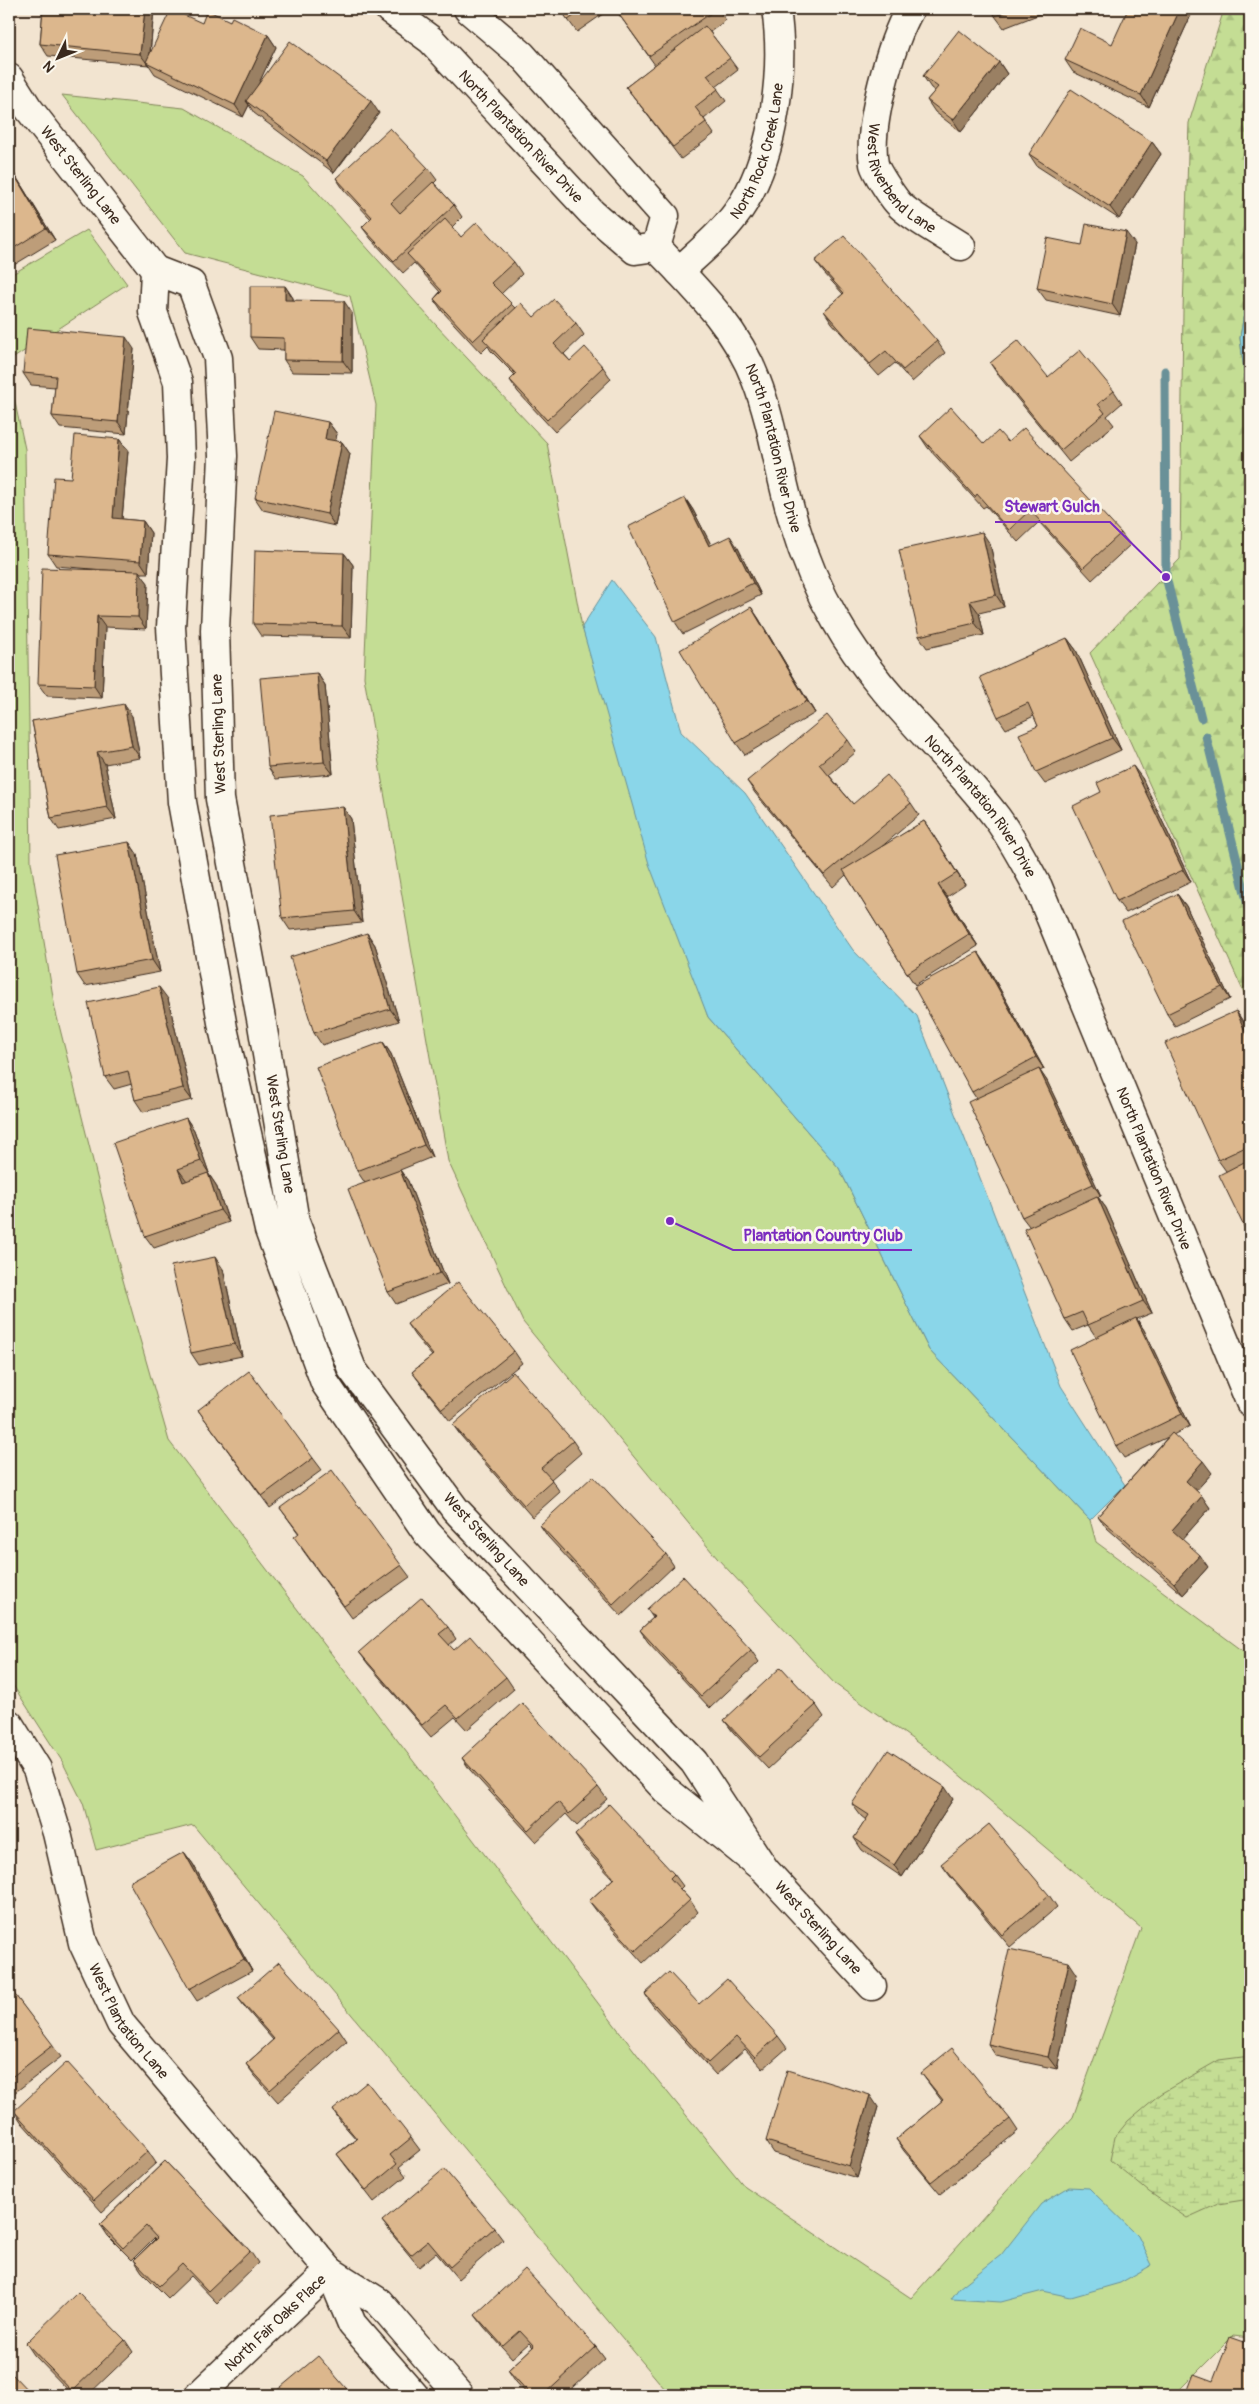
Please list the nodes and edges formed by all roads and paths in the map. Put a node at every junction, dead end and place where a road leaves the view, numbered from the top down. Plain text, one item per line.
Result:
1 (389, 9) edge
2 (468, 9) edge
3 (776, 9) edge
4 (910, 9) edge
5 (9, 78) edge
6 (961, 246) dead end
7 (656, 247) junction
8 (155, 270) junction
9 (679, 271) junction
10 (1250, 1402) edge
11 (9, 1724) edge
12 (765, 1870) junction
13 (872, 1986) dead end
14 (330, 2271) junction
15 (199, 2395) edge
16 (414, 2395) edge
17 (459, 2395) edge

1 - 7 street, North Plantation River Drive
2 - 7 street
3 - 9 street, North Rock Creek Lane
4 - 6 street, West Riverbend Lane
5 - 8 street, West Sterling Lane
7 - 9 street, North Plantation River Drive
8 - 12 street, West Sterling Lane
8 - 12 street, West Sterling Lane
9 - 10 street, North Plantation River Drive
11 - 14 street, West Plantation Lane
12 - 13 street, West Sterling Lane
14 - 15 street, North Fair Oaks Place
14 - 16 street, West Plantation Lane
14 - 17 street, West Plantation Lane

